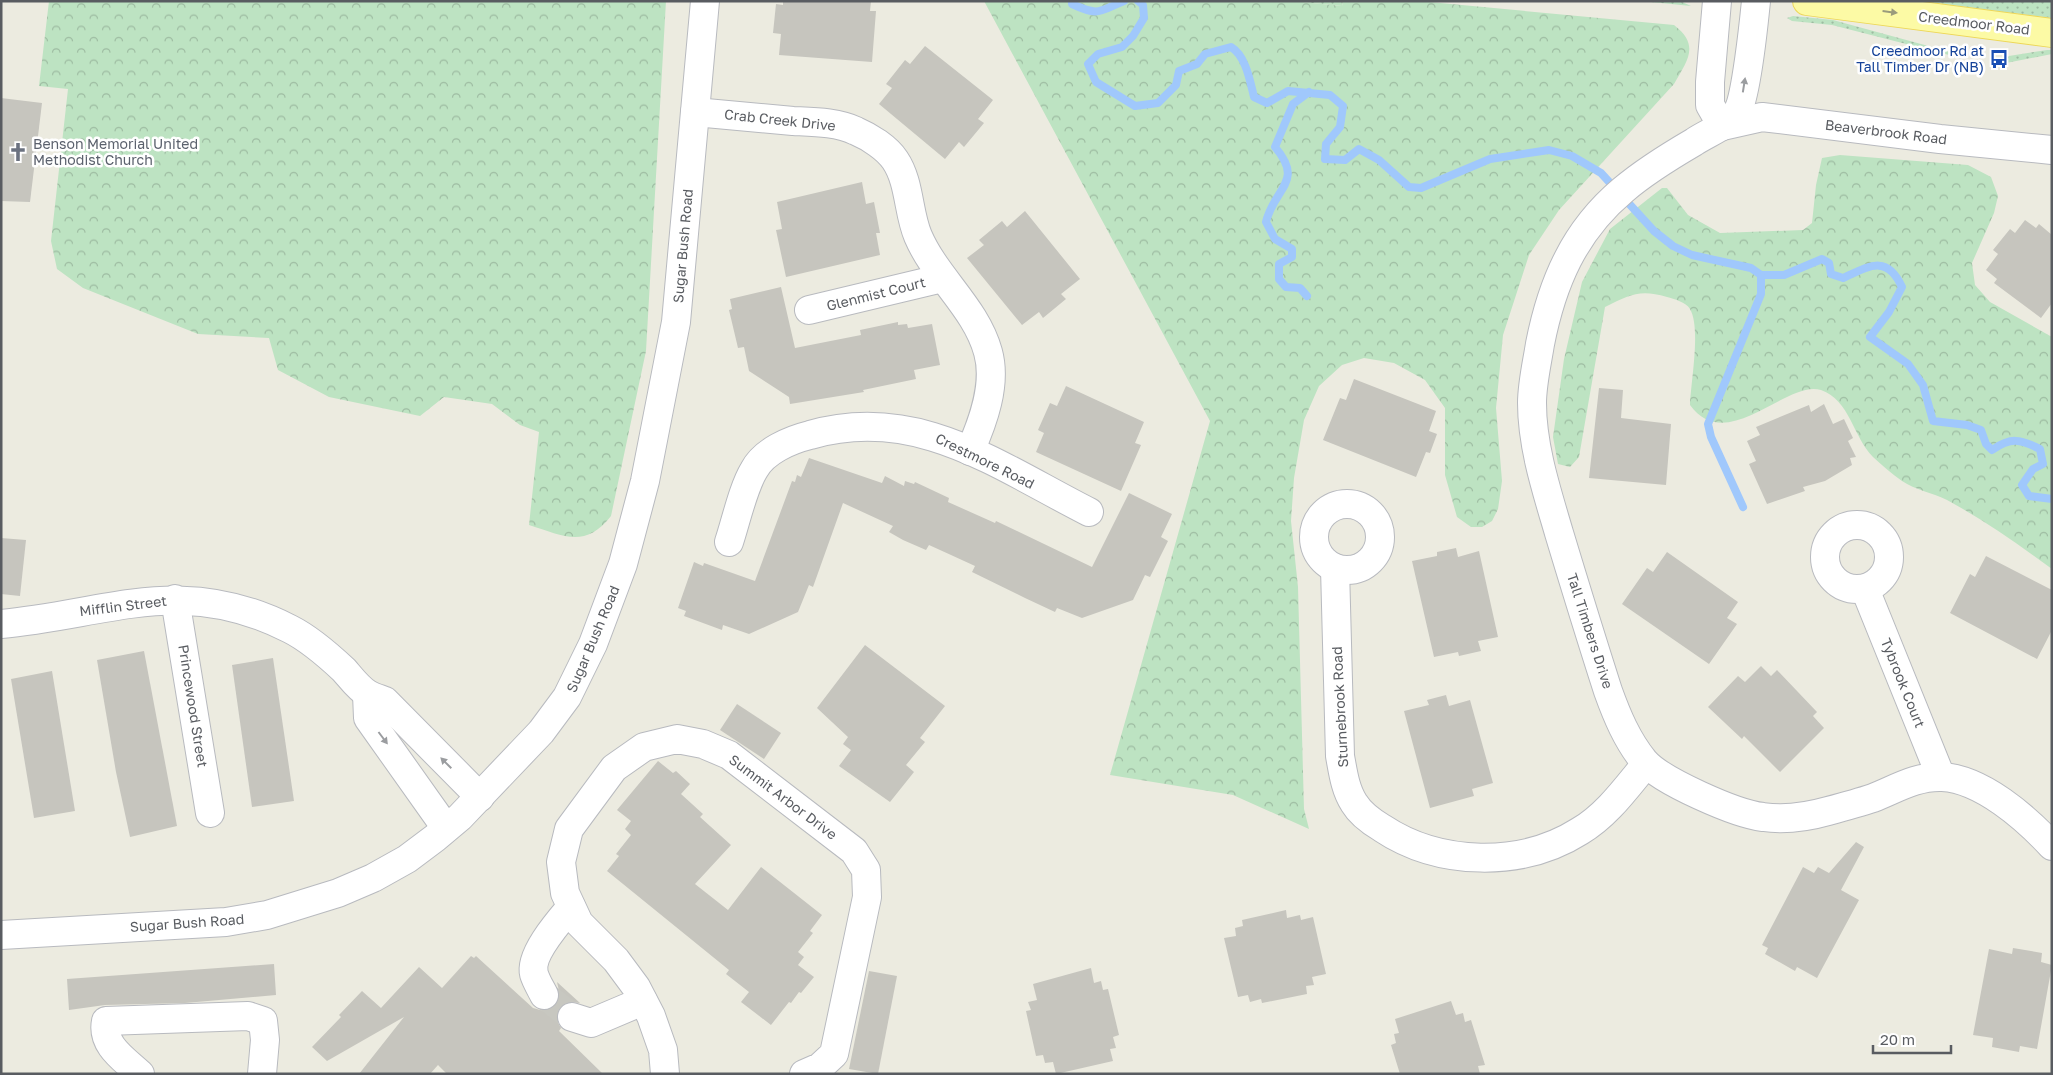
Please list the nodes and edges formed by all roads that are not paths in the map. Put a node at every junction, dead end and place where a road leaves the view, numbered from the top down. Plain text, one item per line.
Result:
1 (706, 1) edge
2 (1717, 1) edge
3 (1756, 1) edge
4 (1807, 1) edge
5 (2052, 33) edge
6 (695, 112) junction
7 (1722, 126) junction
8 (2052, 150) edge
9 (943, 278) junction
10 (809, 310) dead end
11 (970, 451) junction
12 (1089, 512) dead end
13 (729, 542) dead end
14 (1336, 568) dead end
15 (1865, 589) dead end
16 (175, 599) junction
17 (1, 624) edge
18 (367, 694) junction
19 (1646, 764) junction
20 (1941, 777) junction
21 (480, 797) junction
22 (210, 813) dead end
23 (446, 828) junction
24 (2052, 846) edge
25 (572, 907) junction
26 (1, 935) edge
27 (544, 995) tunnel mouth
28 (643, 1001) junction
29 (572, 1017) tunnel mouth
30 (140, 1074) edge
31 (262, 1074) edge
32 (665, 1074) edge
33 (804, 1074) edge

1 - 6 street, Sugar Bush Road
2 - 7 street
7 -> 3 street, Tall Timbers Drive
4 -> 5 main road, Creedmoor Road
6 - 9 street, Crab Creek Drive
6 - 21 street, Sugar Bush Road
7 - 8 street, Beaverbrook Road
7 - 19 street, Tall Timbers Drive
9 - 10 street, Glenmist Court
9 - 11 street, Crab Creek Drive
11 - 12 street, Crestmore Road
11 - 13 street, Crestmore Road
14 - 19 street, Sturnebrook Road
15 - 20 street, Tybrook Court
16 - 17 street, Mifflin Street
16 - 18 street, Mifflin Street
16 - 22 street, Princewood Street
21 -> 18 street, Mifflin Street
18 -> 23 street
19 - 20 street, Tall Timbers Drive
20 - 24 street, Tall Timbers Drive
21 - 23 street, Sugar Bush Road
23 - 26 street, Sugar Bush Road
25 - 27 street
25 - 28 street, Summit Arbor Drive
25 - 33 street, Summit Arbor Drive
28 - 29 street
28 - 32 street, Summit Arbor Drive
30 - 31 street

